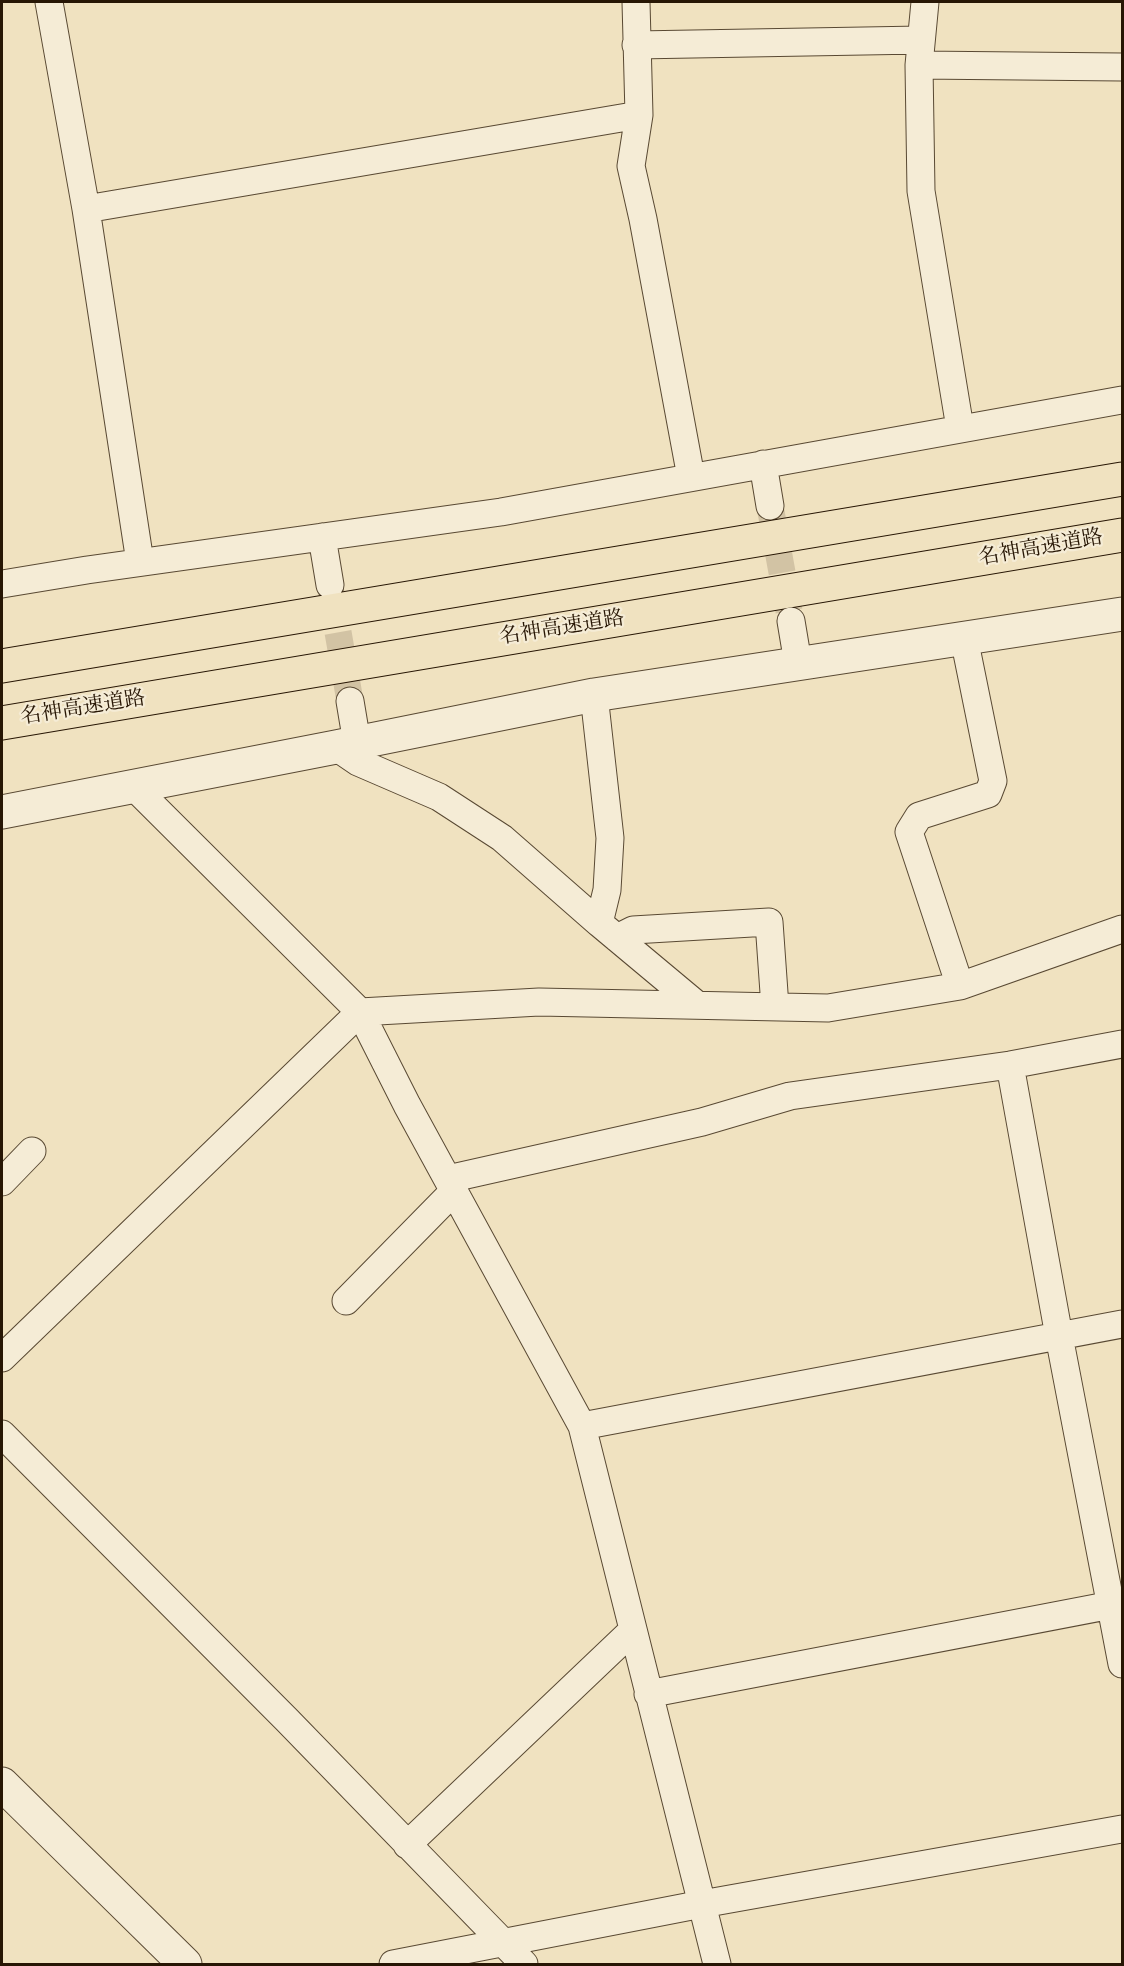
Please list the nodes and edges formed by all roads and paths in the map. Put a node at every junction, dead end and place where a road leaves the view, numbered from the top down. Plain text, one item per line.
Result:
1 (49, 2) edge
2 (636, 2) edge
3 (925, 2) edge
4 (636, 45) junction
5 (920, 53) junction
6 (1122, 67) edge
7 (639, 115) junction
8 (86, 209) junction
9 (1122, 400) edge
10 (960, 428) junction
11 (763, 464) junction
12 (691, 477) junction
13 (1122, 479) edge
14 (770, 506) tunnel mouth
15 (1122, 535) edge
16 (322, 537) junction
17 (140, 562) junction
18 (2, 584) edge
19 (330, 585) tunnel mouth
20 (1122, 614) edge
21 (791, 621) tunnel mouth
22 (964, 638) junction
23 (798, 663) junction
24 (2, 666) edge
25 (594, 695) junction
26 (350, 700) tunnel mouth
27 (2, 723) edge
28 (346, 745) junction
29 (133, 786) junction
30 (2, 812) edge
31 (1122, 929) edge
32 (608, 930) junction
33 (960, 986) junction
34 (696, 1004) junction
35 (775, 1006) junction
36 (360, 1012) junction
37 (1122, 1044) edge
38 (1010, 1065) junction
39 (32, 1151) dead end
40 (2, 1182) edge
41 (451, 1185) junction
42 (346, 1301) dead end
43 (1122, 1324) edge
44 (1059, 1336) junction
45 (2, 1358) edge
46 (582, 1426) junction
47 (2, 1434) edge
48 (1116, 1604) edge
49 (633, 1630) junction
50 (1122, 1664) edge
51 (648, 1694) junction
52 (2, 1784) edge
53 (1122, 1829) edge
54 (407, 1845) junction
55 (702, 1904) junction
56 (503, 1944) junction
57 (185, 1965) edge
58 (393, 1965) edge
59 (524, 1965) edge
60 (717, 1965) edge

1 - 8 street
2 - 4 street
3 - 5 street
4 - 5 street
4 - 7 street
5 - 6 street
5 - 10 street
7 - 8 street
7 - 12 street
8 - 17 street
9 - 10 street
10 - 11 street
11 - 12 street
11 - 14 street
12 - 16 street
13 - 24 highway
15 - 27 highway, 名神高速道路
16 - 17 street
16 - 19 street
17 - 18 street
20 - 22 street
21 - 23 street
22 - 23 street
22 - 33 street
23 - 25 street
25 - 28 street
25 - 32 street
26 - 28 street
28 - 29 street
28 - 32 street
29 - 30 street
29 - 36 street
31 - 33 street
32 - 34 street
32 - 35 street
33 - 35 street
34 - 35 street
34 - 36 street
36 - 41 street
36 - 45 street
37 - 38 street
38 - 41 street
38 - 44 street
39 - 40 street
41 - 42 street
41 - 46 street
43 - 44 street
44 - 46 street
44 - 48 street
46 - 49 street
47 - 54 street
48 - 50 street
48 - 51 street
49 - 51 street
49 - 54 street
51 - 55 street
52 - 57 street
53 - 55 street
54 - 56 street
55 - 56 street
55 - 60 street
56 - 58 street
56 - 59 street

